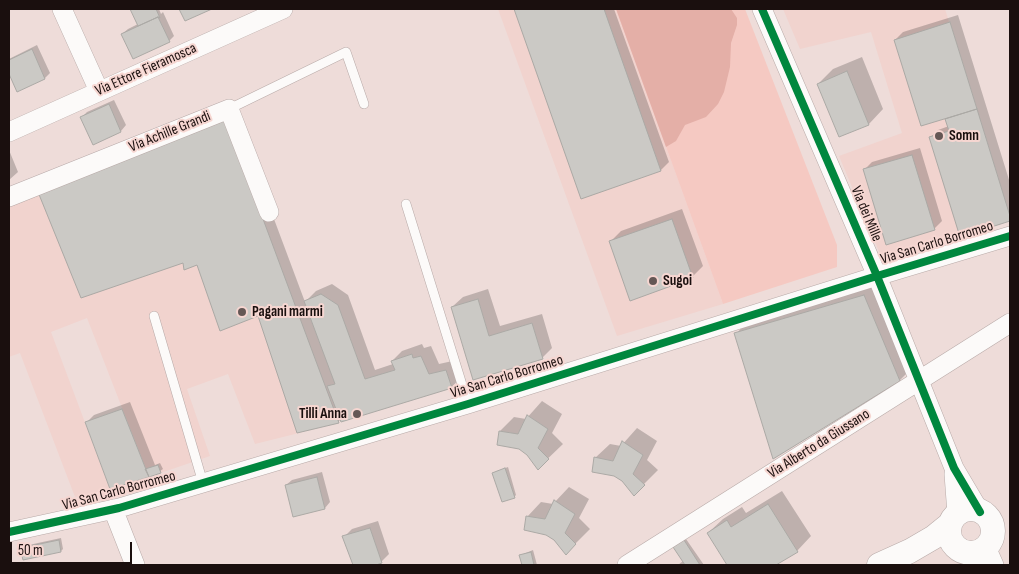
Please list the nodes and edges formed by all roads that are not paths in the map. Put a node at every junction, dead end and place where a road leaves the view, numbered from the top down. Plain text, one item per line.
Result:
1 (62, 9) edge
2 (283, 9) edge
3 (762, 9) edge
4 (253, 15) edge
5 (99, 92) junction
6 (364, 104) dead end
7 (229, 109) junction
8 (9, 132) edge
9 (9, 197) edge
10 (406, 204) dead end
11 (269, 212) dead end
12 (1010, 236) edge
13 (877, 276) junction
14 (154, 316) dead end
15 (1010, 323) edge
16 (918, 381) junction
17 (468, 404) junction
18 (954, 468) junction
19 (203, 483) junction
20 (114, 509) junction
21 (983, 514) junction
22 (1010, 516) edge
23 (953, 519) junction
24 (1010, 526) edge
25 (9, 532) edge
26 (980, 554) edge
27 (882, 564) edge
28 (135, 565) edge
29 (627, 565) edge

1 - 5 street
2 - 4 street, Via Ettore Fieramosca
3 - 13 street, Via dei Mille
4 - 5 street, Via Ettore Fieramosca
5 - 8 street, Via Ettore Fieramosca
6 - 7 lane
7 - 9 street, Via Achille Grandi
7 - 11 street, Via Achille Grandi
10 - 17 lane
12 - 13 street, Via San Carlo Borromeo
13 - 16 street, Via dei Mille
13 - 17 street, Via San Carlo Borromeo
14 - 19 lane
15 - 16 street, Via Alberto da Giussano
16 - 18 street, Via dei Mille
16 - 29 street, Via Alberto da Giussano
17 - 19 street, Via San Carlo Borromeo
18 - 21 street, Via dei Mille
18 - 23 street, Via dei Mille
19 - 20 street, Via San Carlo Borromeo
20 - 25 street, Via San Carlo Borromeo
20 - 28 street
21 - 22 street
21 - 23 street
21 - 26 street
23 - 26 street
23 - 27 street
24 - 26 street
26 - 27 street

